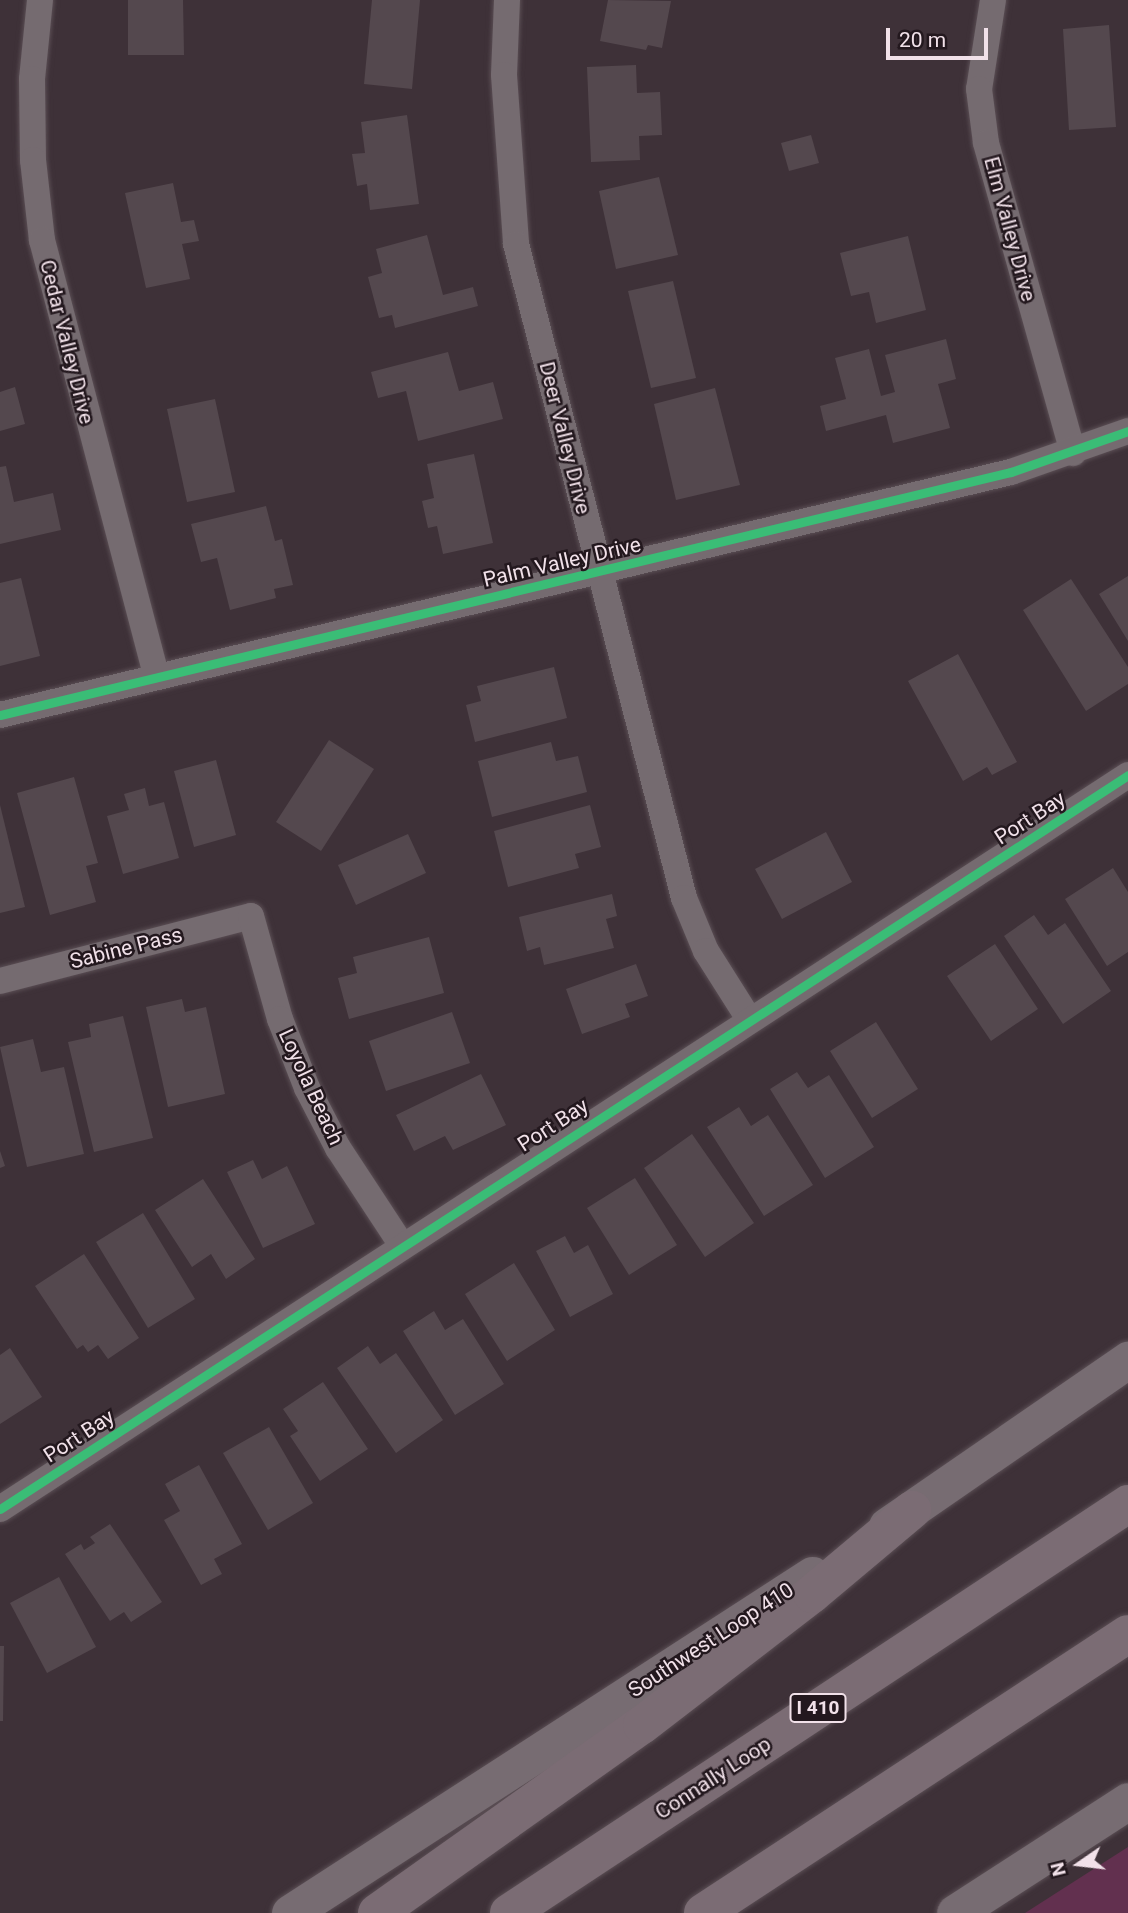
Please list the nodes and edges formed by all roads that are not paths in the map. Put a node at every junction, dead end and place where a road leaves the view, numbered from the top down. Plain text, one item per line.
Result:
1 (40, 0) edge
2 (507, 0) edge
3 (993, 0) edge
4 (1128, 431) edge
5 (1073, 453) junction
6 (599, 572) junction
7 (156, 676) junction
8 (0, 715) edge
9 (1128, 775) edge
10 (251, 916) joint
11 (0, 981) edge
12 (749, 1019) junction
13 (401, 1244) junction
14 (1128, 1360) edge
15 (1128, 1504) edge
16 (0, 1509) edge
17 (912, 1510) junction
18 (1128, 1634) edge
19 (1128, 1801) edge
20 (290, 1913) edge
21 (377, 1913) edge
22 (509, 1913) edge
23 (703, 1913) edge
24 (955, 1913) edge

1 - 7 street, Cedar Valley Drive
2 - 6 street, Deer Valley Drive
3 - 5 street, Elm Valley Drive
4 - 5 street, Palm Valley Drive
5 - 6 street, Palm Valley Drive
6 - 7 street, Palm Valley Drive
6 - 12 street, Deer Valley Drive
7 - 8 street, Palm Valley Drive
9 - 12 street, Port Bay
10 - 11 street, Sabine Pass
10 - 13 street, Loyola Beach
12 - 13 street, Port Bay
13 - 16 street, Port Bay
14 - 17 main road, Southwest Loop 410
15 - 22 highway, Connally Loop / I 410
17 - 20 main road, Southwest Loop 410
17 - 21 highway
18 - 23 highway
19 - 24 main road

